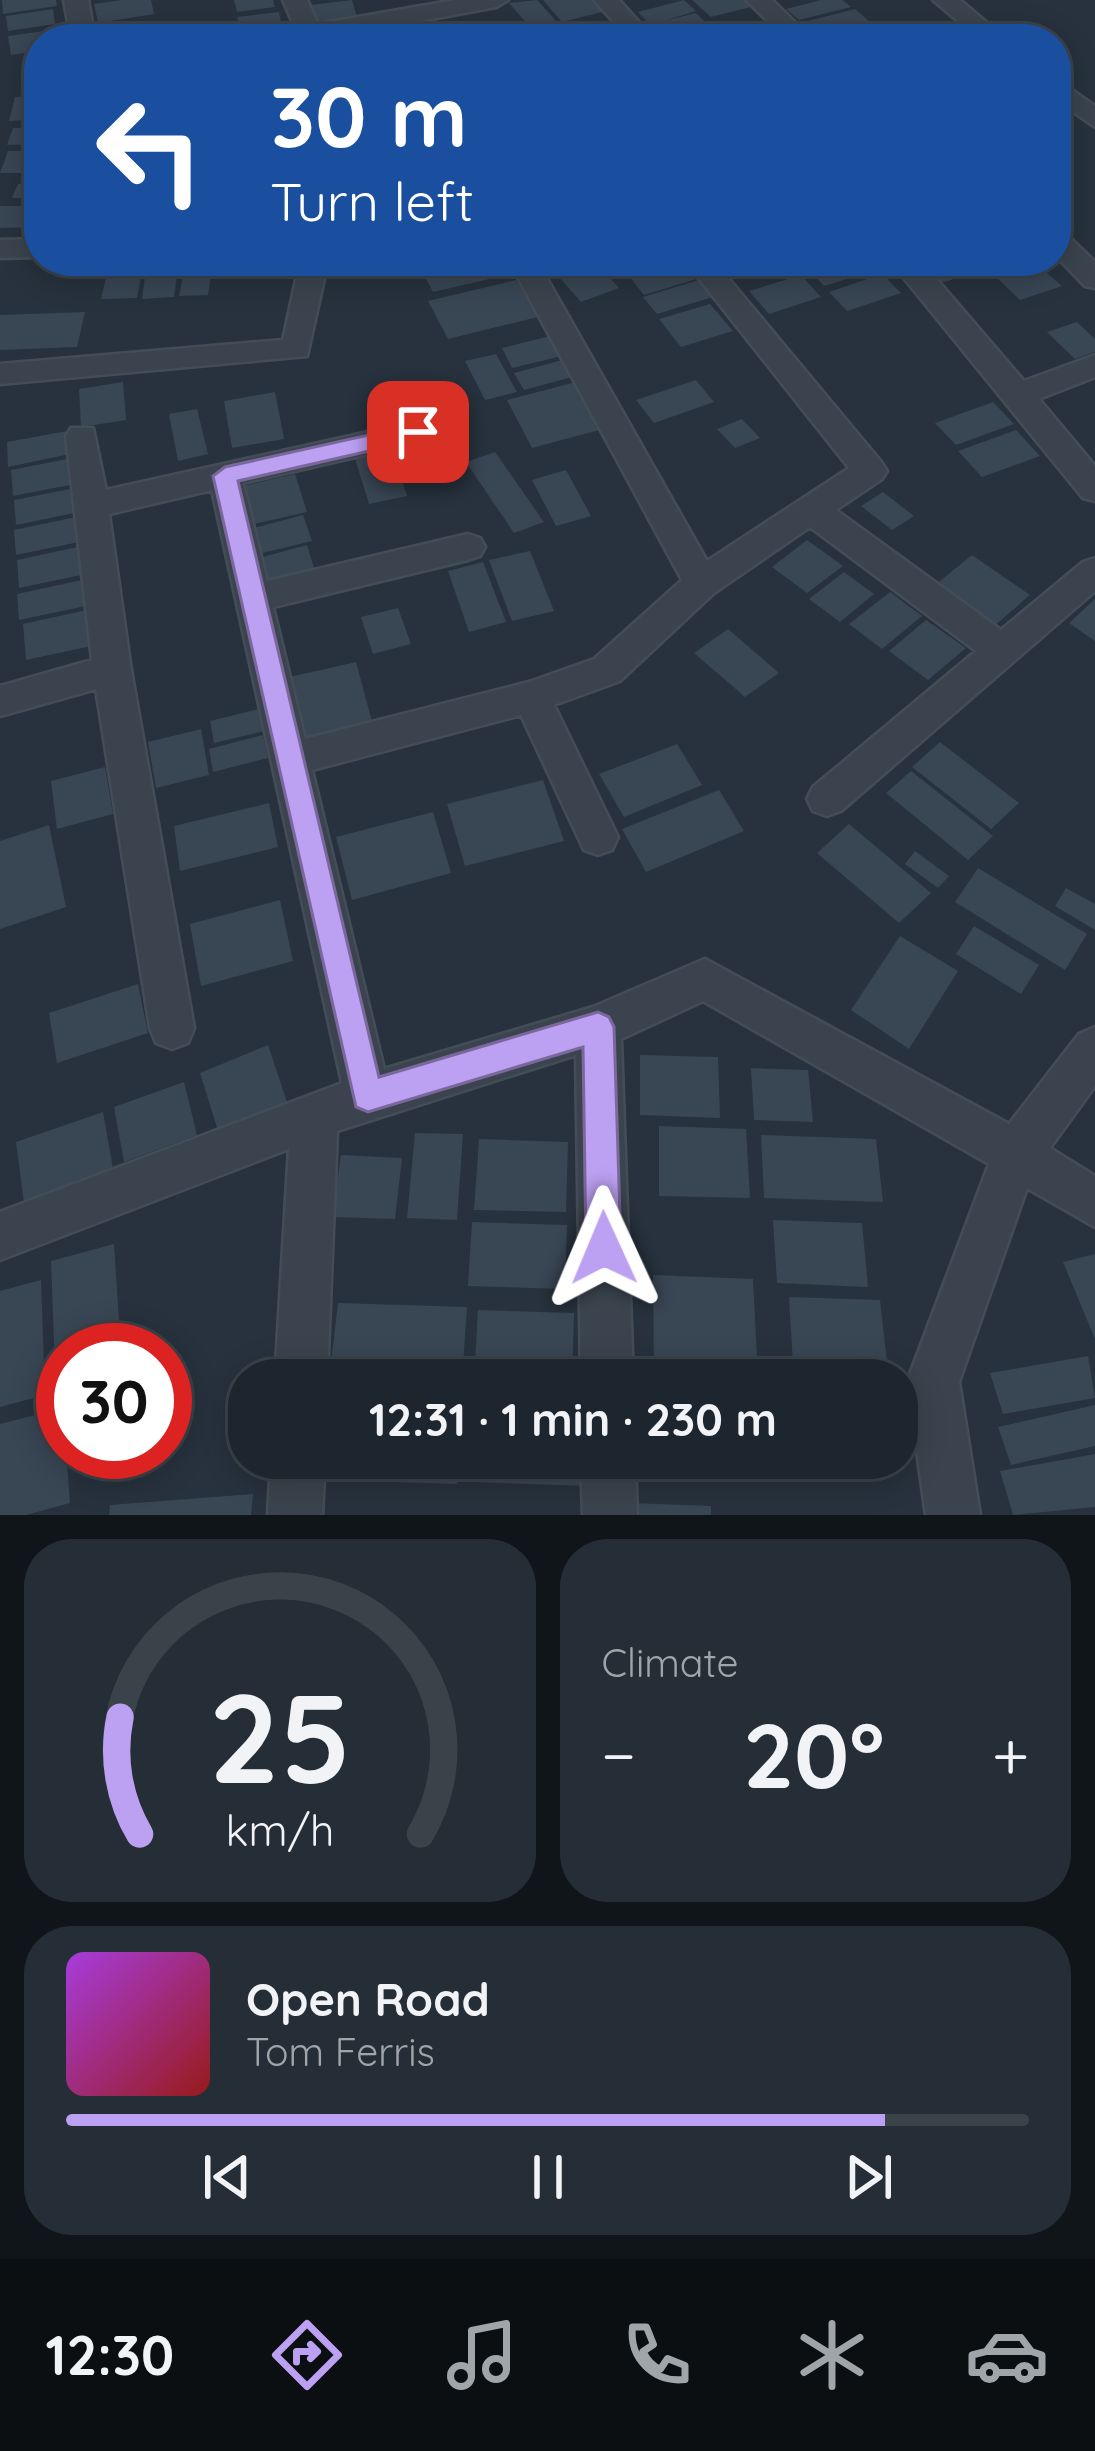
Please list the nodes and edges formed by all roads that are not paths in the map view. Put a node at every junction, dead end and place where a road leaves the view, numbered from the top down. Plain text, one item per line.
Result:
1 (496, 0) edge
2 (606, 0) edge
3 (758, 0) edge
4 (945, 0) edge
5 (467, 10) edge
6 (387, 24) edge
7 (628, 24) edge
8 (784, 24) edge
9 (975, 24) edge
10 (1071, 96) edge
11 (1095, 119) edge
12 (1071, 256) edge
13 (311, 276) edge
14 (532, 276) edge
15 (711, 276) edge
16 (919, 276) edge
17 (1095, 279) edge
18 (1095, 365) edge
19 (0, 374) edge
20 (1019, 395) junction
21 (418, 432) dead end
22 (82, 436) dead end
23 (225, 476) junction
24 (1095, 489) edge
25 (88, 506) junction
26 (811, 510) junction
27 (468, 547) dead end
28 (1095, 571) edge
29 (701, 583) junction
30 (255, 598) junction
31 (1002, 650) junction
32 (112, 670) junction
33 (531, 697) junction
34 (0, 701) edge
35 (292, 759) junction
36 (827, 799) dead end
37 (598, 837) dead end
38 (598, 1027) junction
39 (172, 1028) dead end
40 (1095, 1048) edge
41 (368, 1096) junction
42 (314, 1118) junction
43 (1016, 1154) junction
44 (1095, 1203) edge
45 (0, 1236) edge
46 (303, 1359) edge
47 (606, 1359) edge
48 (297, 1479) edge
49 (609, 1479) edge
50 (295, 1515) edge
51 (610, 1515) edge
52 (953, 1515) edge

1 - 5 street
2 - 7 street
3 - 8 street
4 - 9 street
5 - 6 street
10 - 11 street
12 - 17 street
13 - 19 street
14 - 29 street
15 - 26 street
16 - 20 street
18 - 20 street
20 - 24 street
21 - 23 street
22 - 25 street
23 - 25 street
23 - 30 street
25 - 32 street
26 - 29 street
26 - 31 street
27 - 30 street
28 - 31 street
29 - 33 street
30 - 35 street
31 - 36 street
32 - 34 street
32 - 39 street
33 - 35 street
33 - 37 street
35 - 41 street
38 - 41 street
38 - 43 street
38 - 47 street
40 - 43 street
41 - 42 street
42 - 45 street
42 - 46 street
43 - 44 street
43 - 52 street
48 - 50 street
49 - 51 street

